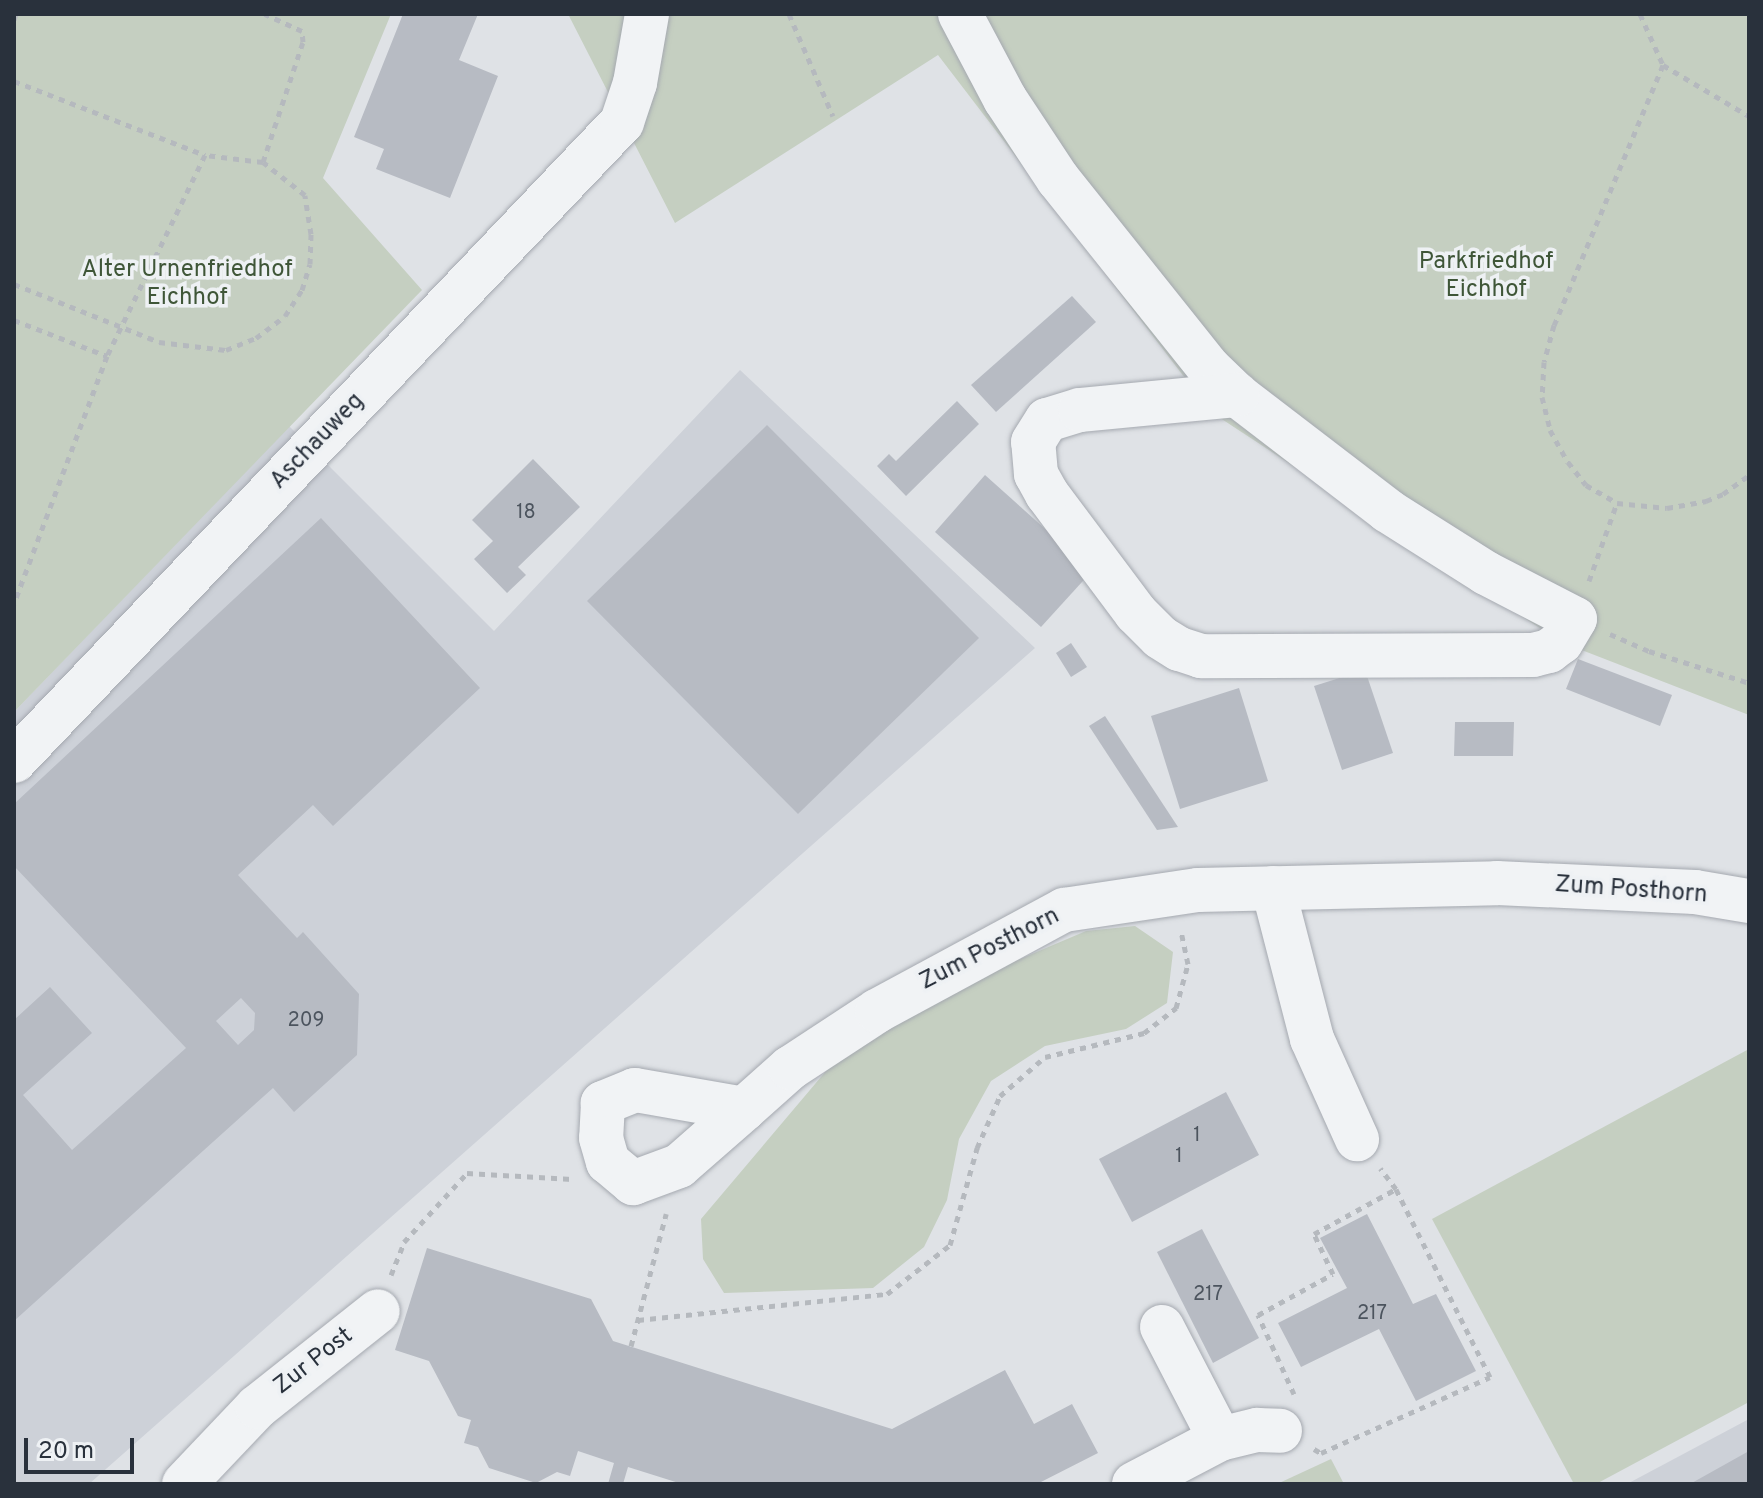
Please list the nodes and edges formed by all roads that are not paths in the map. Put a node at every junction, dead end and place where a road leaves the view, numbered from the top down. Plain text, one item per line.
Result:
1 (647, 14) edge
2 (960, 14) edge
3 (1237, 395) junction
4 (14, 761) edge
5 (1273, 888) junction
6 (1749, 901) edge
7 (744, 1109) junction
8 (1357, 1139) road end
9 (378, 1311) road end
10 (1162, 1327) dead end
11 (1280, 1431) road end
12 (1220, 1439) junction
13 (184, 1484) edge
14 (1134, 1484) edge

1 - 4 street, Aschauweg
2 - 3 street
3 - 3 street
5 - 6 street, Zum Posthorn
5 - 7 street, Zum Posthorn
5 - 8 street
7 - 7 street, Zum Posthorn
9 - 13 street, Zur Post
10 - 12 street
11 - 12 street
12 - 14 street

